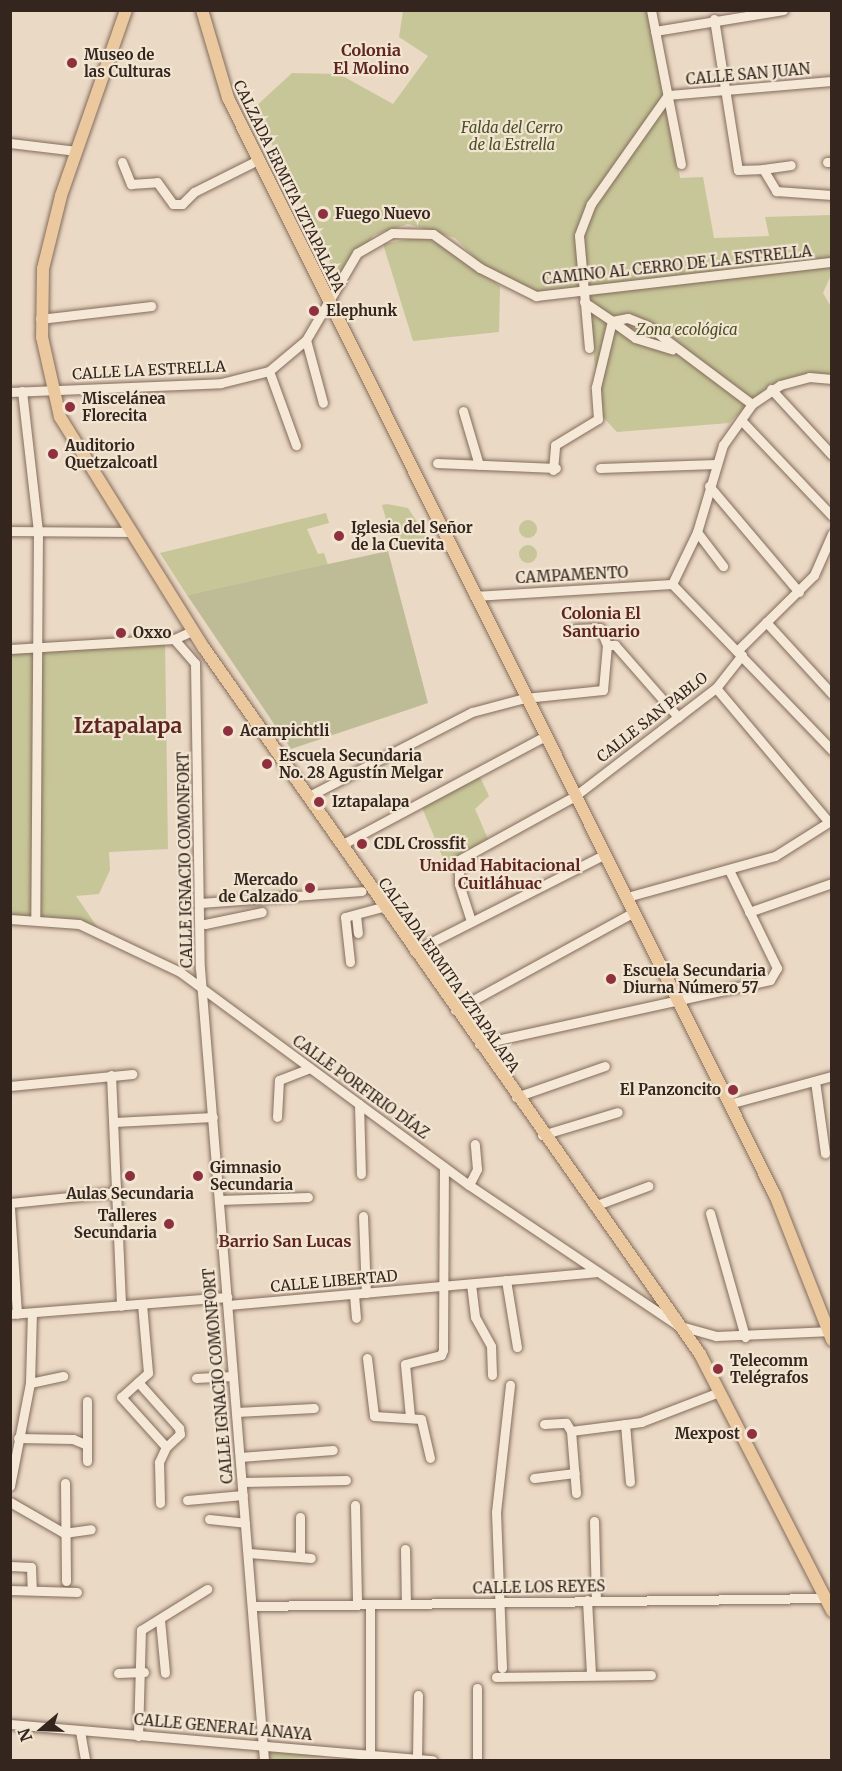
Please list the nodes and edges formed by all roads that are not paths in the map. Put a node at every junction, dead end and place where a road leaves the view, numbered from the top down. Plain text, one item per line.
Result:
1 (126, 10) edge
2 (202, 10) edge
3 (651, 10) edge
4 (783, 10) edge
5 (714, 19) junction
6 (655, 31) junction
7 (831, 81) edge
8 (728, 94) junction
9 (668, 95) junction
10 (10, 143) edge
11 (77, 151) junction
12 (258, 160) junction
13 (122, 162) dead end
14 (681, 164) dead end
15 (791, 165) dead end
16 (763, 169) junction
17 (831, 195) edge
18 (831, 261) edge
19 (584, 298) junction
20 (151, 306) dead end
21 (330, 306) junction
22 (40, 319) junction
23 (612, 321) junction
24 (306, 340) junction
25 (589, 348) dead end
26 (672, 349) junction
27 (269, 371) junction
28 (831, 379) edge
29 (771, 389) junction
30 (50, 390) junction
31 (22, 391) junction
32 (10, 392) edge
33 (323, 403) dead end
34 (752, 404) junction
35 (464, 411) dead end
36 (741, 420) junction
37 (296, 446) dead end
38 (831, 455) edge
39 (437, 464) dead end
40 (716, 464) junction
41 (479, 465) junction
42 (600, 468) dead end
43 (709, 486) junction
44 (831, 516) edge
45 (10, 531) edge
46 (38, 531) junction
47 (130, 532) junction
48 (697, 532) junction
49 (831, 534) edge
50 (723, 566) dead end
51 (672, 584) junction
52 (799, 592) junction
53 (474, 596) junction
54 (766, 622) junction
55 (191, 626) junction
56 (575, 629) dead end
57 (174, 639) junction
58 (607, 645) junction
59 (40, 647) junction
60 (204, 648) junction
61 (10, 649) edge
62 (740, 653) junction
63 (716, 688) junction
64 (831, 694) edge
65 (525, 698) junction
66 (678, 717) junction
67 (545, 736) junction
68 (831, 750) edge
69 (307, 796) junction
70 (575, 796) junction
71 (830, 821) edge
72 (341, 846) junction
73 (605, 854) junction
74 (729, 870) junction
75 (831, 883) edge
76 (362, 891) dead end
77 (627, 897) junction
78 (203, 904) junction
79 (383, 907) junction
80 (262, 912) dead end
81 (634, 912) junction
82 (749, 912) junction
83 (356, 915) junction
84 (10, 919) edge
85 (35, 919) junction
86 (471, 921) junction
87 (205, 924) junction
88 (358, 933) dead end
89 (414, 951) junction
90 (350, 962) dead end
91 (203, 976) junction
92 (205, 988) junction
93 (677, 999) junction
94 (455, 1010) junction
95 (479, 1044) junction
96 (605, 1066) dead end
97 (310, 1068) junction
98 (132, 1074) dead end
99 (111, 1076) junction
100 (831, 1076) edge
101 (815, 1081) junction
102 (10, 1086) edge
103 (516, 1097) junction
104 (359, 1104) junction
105 (729, 1104) junction
106 (618, 1112) dead end
107 (213, 1117) junction
108 (277, 1117) dead end
109 (114, 1122) junction
110 (542, 1135) junction
111 (475, 1144) dead end
112 (825, 1153) dead end
113 (444, 1167) junction
114 (361, 1174) dead end
115 (469, 1185) junction
116 (648, 1186) dead end
117 (118, 1192) junction
118 (308, 1197) dead end
119 (219, 1200) junction
120 (10, 1203) edge
121 (594, 1206) junction
122 (10, 1209) edge
123 (710, 1213) dead end
124 (363, 1216) dead end
125 (596, 1272) junction
126 (506, 1280) junction
127 (471, 1284) junction
128 (442, 1287) junction
129 (366, 1293) junction
130 (354, 1295) junction
131 (227, 1301) junction
132 (142, 1304) junction
133 (121, 1305) junction
134 (32, 1313) junction
135 (14, 1314) edge
136 (356, 1318) dead end
137 (677, 1325) junction
138 (831, 1334) edge
139 (745, 1337) junction
140 (517, 1347) dead end
141 (367, 1358) dead end
142 (492, 1375) dead end
143 (63, 1376) dead end
144 (233, 1376) junction
145 (196, 1378) dead end
146 (138, 1382) junction
147 (30, 1383) junction
148 (510, 1385) dead end
149 (719, 1392) junction
150 (87, 1401) dead end
151 (314, 1408) dead end
152 (236, 1412) junction
153 (10, 1417) edge
154 (410, 1417) junction
155 (21, 1418) junction
156 (544, 1424) dead end
157 (625, 1424) junction
158 (571, 1431) junction
159 (15, 1445) edge
160 (87, 1445) junction
161 (166, 1447) junction
162 (333, 1450) dead end
163 (240, 1457) junction
164 (430, 1458) dead end
165 (87, 1461) dead end
166 (575, 1473) junction
167 (534, 1478) dead end
168 (346, 1480) dead end
169 (65, 1482) dead end
170 (242, 1482) junction
171 (630, 1482) dead end
172 (10, 1486) edge
173 (576, 1493) dead end
174 (243, 1495) junction
175 (188, 1500) dead end
176 (10, 1502) edge
177 (160, 1503) dead end
178 (355, 1505) dead end
179 (300, 1517) dead end
180 (209, 1519) dead end
181 (594, 1521) dead end
182 (246, 1523) junction
183 (91, 1529) dead end
184 (64, 1533) junction
185 (405, 1549) dead end
186 (249, 1553) junction
187 (300, 1556) junction
188 (311, 1558) dead end
189 (10, 1566) edge
190 (66, 1581) dead end
191 (207, 1589) dead end
192 (10, 1590) edge
193 (32, 1590) junction
194 (77, 1592) dead end
195 (825, 1598) junction
196 (591, 1600) junction
197 (500, 1602) junction
198 (357, 1604) junction
199 (370, 1604) junction
200 (406, 1604) junction
201 (253, 1606) junction
202 (831, 1611) edge
203 (160, 1620) junction
204 (502, 1668) dead end
205 (144, 1672) junction
206 (118, 1673) dead end
207 (165, 1673) dead end
208 (591, 1675) junction
209 (651, 1675) dead end
210 (496, 1677) dead end
211 (477, 1688) dead end
212 (418, 1695) dead end
213 (10, 1724) edge
214 (80, 1731) junction
215 (138, 1736) junction
216 (263, 1746) junction
217 (370, 1754) junction
218 (332, 1756) edge
219 (417, 1759) junction
220 (85, 1761) edge
221 (264, 1761) edge
222 (432, 1761) edge
223 (477, 1761) edge

1 - 11 main road, CALZADA ERMITA IZTAPALAPA
2 - 12 main road, CALZADA ERMITA IZTAPALAPA
3 - 6 street
4 - 5 street
5 - 6 street
5 - 8 street
6 - 9 street
7 - 8 street, CALLE SAN JUAN
8 - 9 street, CALLE SAN JUAN
8 - 16 street
9 - 14 street
9 - 19 street
10 - 11 street
11 - 22 main road, CALZADA ERMITA IZTAPALAPA
12 - 13 street
12 - 21 main road, CALZADA ERMITA IZTAPALAPA
15 - 16 street
16 - 17 street
18 - 19 street, CAMINO AL CERRO DE LA ESTRELLA
19 - 21 street, CAMINO AL CERRO DE LA ESTRELLA
19 - 23 street
19 - 25 street
20 - 22 street
21 - 24 street, CALLE LA ESTRELLA
21 - 53 main road, CALZADA ERMITA IZTAPALAPA
22 - 30 main road, CALZADA ERMITA IZTAPALAPA
23 - 26 street
23 - 26 street
23 - 41 street
24 - 27 street, CALLE LA ESTRELLA
24 - 33 street
26 - 34 street
27 - 30 street, CALLE LA ESTRELLA
27 - 37 street
28 - 29 street
29 - 34 street
29 - 38 street
30 - 31 street, CALLE LA ESTRELLA
30 - 47 main road, CALZADA ERMITA IZTAPALAPA
31 - 32 street, CALLE LA ESTRELLA
31 - 46 street
34 - 36 street
35 - 41 street
36 - 40 street
36 - 44 street
39 - 41 street
40 - 42 street
40 - 43 street
43 - 48 street
43 - 52 street
45 - 46 street
46 - 47 street
46 - 59 street
47 - 55 main road, CALZADA ERMITA IZTAPALAPA
48 - 50 street
48 - 51 street
49 - 52 street, CALLE SAN PABLO
51 - 53 street, CAMPAMENTO
51 - 62 street
52 - 54 street, CALLE SAN PABLO
53 - 65 main road, CALZADA ERMITA IZTAPALAPA
54 - 62 street, CALLE SAN PABLO
54 - 64 street
55 - 57 street
55 - 60 main road, CALZADA ERMITA IZTAPALAPA
56 - 58 street
57 - 59 street
57 - 78 street, CALLE IGNACIO COMONFORT
58 - 65 street
58 - 66 street
59 - 61 street
59 - 85 street
60 - 69 main road, CALZADA ERMITA IZTAPALAPA
60 - 78 street, CALLE IGNACIO COMONFORT
62 - 63 street, CALLE SAN PABLO
62 - 68 street
63 - 66 street, CALLE SAN PABLO
63 - 71 street
65 - 67 main road, CALZADA ERMITA IZTAPALAPA
65 - 69 street
66 - 70 street, CALLE SAN PABLO
67 - 70 main road, CALZADA ERMITA IZTAPALAPA
67 - 72 street
69 - 72 main road, CALZADA ERMITA IZTAPALAPA
70 - 73 main road, CALZADA ERMITA IZTAPALAPA
70 - 86 street, CALLE SAN PABLO
71 - 74 street
72 - 79 main road, CALZADA ERMITA IZTAPALAPA
73 - 77 main road, CALZADA ERMITA IZTAPALAPA
73 - 86 street
74 - 77 street
74 - 82 street
75 - 82 street
76 - 78 street
77 - 81 main road, CALZADA ERMITA IZTAPALAPA
78 - 87 street, CALLE IGNACIO COMONFORT
78 - 91 street, CALLE IGNACIO COMONFORT
79 - 83 street
79 - 89 main road, CALZADA ERMITA IZTAPALAPA
80 - 87 street
81 - 93 main road, CALZADA ERMITA IZTAPALAPA
81 - 94 street
82 - 93 street
83 - 88 street
83 - 90 street
84 - 85 street, CALLE PORFIRIO DÍAZ
85 - 92 street, CALLE PORFIRIO DÍAZ
86 - 89 street
87 - 91 street, CALLE IGNACIO COMONFORT
89 - 94 main road, CALZADA ERMITA IZTAPALAPA
91 - 92 street, CALLE IGNACIO COMONFORT
92 - 97 street, CALLE PORFIRIO DÍAZ
92 - 107 street, CALLE IGNACIO COMONFORT
93 - 95 street
93 - 105 main road, CALZADA ERMITA IZTAPALAPA
94 - 95 main road, CALZADA ERMITA IZTAPALAPA
95 - 103 main road, CALZADA ERMITA IZTAPALAPA
96 - 103 street
97 - 104 street, CALLE PORFIRIO DÍAZ
97 - 108 street
98 - 99 street
99 - 102 street
99 - 109 street
100 - 101 street
101 - 105 street
101 - 112 street
103 - 110 main road, CALZADA ERMITA IZTAPALAPA
104 - 113 street, CALLE PORFIRIO DÍAZ
104 - 114 street
105 - 138 main road, CALZADA ERMITA IZTAPALAPA
106 - 110 street
107 - 109 street
107 - 119 street, CALLE IGNACIO COMONFORT
109 - 117 street
110 - 121 main road, CALZADA ERMITA IZTAPALAPA
111 - 115 street
113 - 115 street, CALLE PORFIRIO DÍAZ
113 - 128 street
115 - 125 street, CALLE PORFIRIO DÍAZ
116 - 121 street
117 - 120 street
117 - 133 street
118 - 119 street
119 - 131 street, CALLE IGNACIO COMONFORT
121 - 137 main road, CALZADA ERMITA IZTAPALAPA
122 - 135 street
123 - 139 street
124 - 129 street
125 - 126 street, CALLE LIBERTAD
125 - 137 street, CALLE PORFIRIO DÍAZ
126 - 127 street, CALLE LIBERTAD
126 - 140 street
127 - 128 street, CALLE LIBERTAD
127 - 142 street
128 - 129 street, CALLE LIBERTAD
128 - 154 street
129 - 130 street, CALLE LIBERTAD
130 - 131 street, CALLE LIBERTAD
130 - 136 street
131 - 132 street, CALLE LIBERTAD
131 - 144 street, CALLE IGNACIO COMONFORT
132 - 133 street, CALLE LIBERTAD
132 - 146 street
133 - 134 street, CALLE LIBERTAD
134 - 135 street, CALLE LIBERTAD
134 - 147 street
137 - 139 street
137 - 149 main road, CALZADA ERMITA IZTAPALAPA
138 - 139 street
141 - 154 street
143 - 147 street
144 - 145 street
144 - 152 street, CALLE IGNACIO COMONFORT
146 - 161 street
146 - 161 street
147 - 155 street
148 - 197 street
149 - 157 street
149 - 195 main road, CALZADA ERMITA IZTAPALAPA
150 - 160 street
151 - 152 street
152 - 163 street, CALLE IGNACIO COMONFORT
153 - 155 street
154 - 164 street
155 - 159 street
156 - 158 street
157 - 158 street
157 - 171 street
158 - 166 street
159 - 160 street
159 - 172 street
160 - 165 street
161 - 177 street
162 - 163 street
163 - 170 street, CALLE IGNACIO COMONFORT
166 - 167 street
166 - 173 street
168 - 170 street
169 - 184 street
170 - 174 street, CALLE IGNACIO COMONFORT
174 - 175 street
174 - 182 street, CALLE IGNACIO COMONFORT
176 - 184 street
178 - 198 street
179 - 187 street
180 - 182 street
181 - 196 street
182 - 186 street, CALLE IGNACIO COMONFORT
183 - 184 street
184 - 190 street
185 - 200 street
186 - 187 street
186 - 201 street, CALLE IGNACIO COMONFORT
187 - 188 street
189 - 193 street
191 - 203 street
192 - 193 street
193 - 194 street
195 - 196 street, CALLE LOS REYES
195 - 202 main road, CALZADA ERMITA IZTAPALAPA
196 - 197 street, CALLE LOS REYES
196 - 208 street
197 - 200 street, CALLE LOS REYES
197 - 204 street
198 - 199 street, CALLE LOS REYES
198 - 201 street, CALLE LOS REYES
199 - 200 street, CALLE LOS REYES
199 - 217 street
201 - 216 street, CALLE IGNACIO COMONFORT
203 - 205 street
203 - 207 street
205 - 206 street
205 - 215 street
208 - 209 street
208 - 210 street
211 - 223 street
212 - 219 street
213 - 214 street, CALLE GENERAL ANAYA
214 - 215 street, CALLE GENERAL ANAYA
214 - 220 street
215 - 216 street, CALLE GENERAL ANAYA
216 - 218 street, CALLE GENERAL ANAYA
216 - 221 street, CALLE IGNACIO COMONFORT
217 - 218 street, CALLE GENERAL ANAYA
217 - 219 street, CALLE GENERAL ANAYA
219 - 222 street, CALLE GENERAL ANAYA

